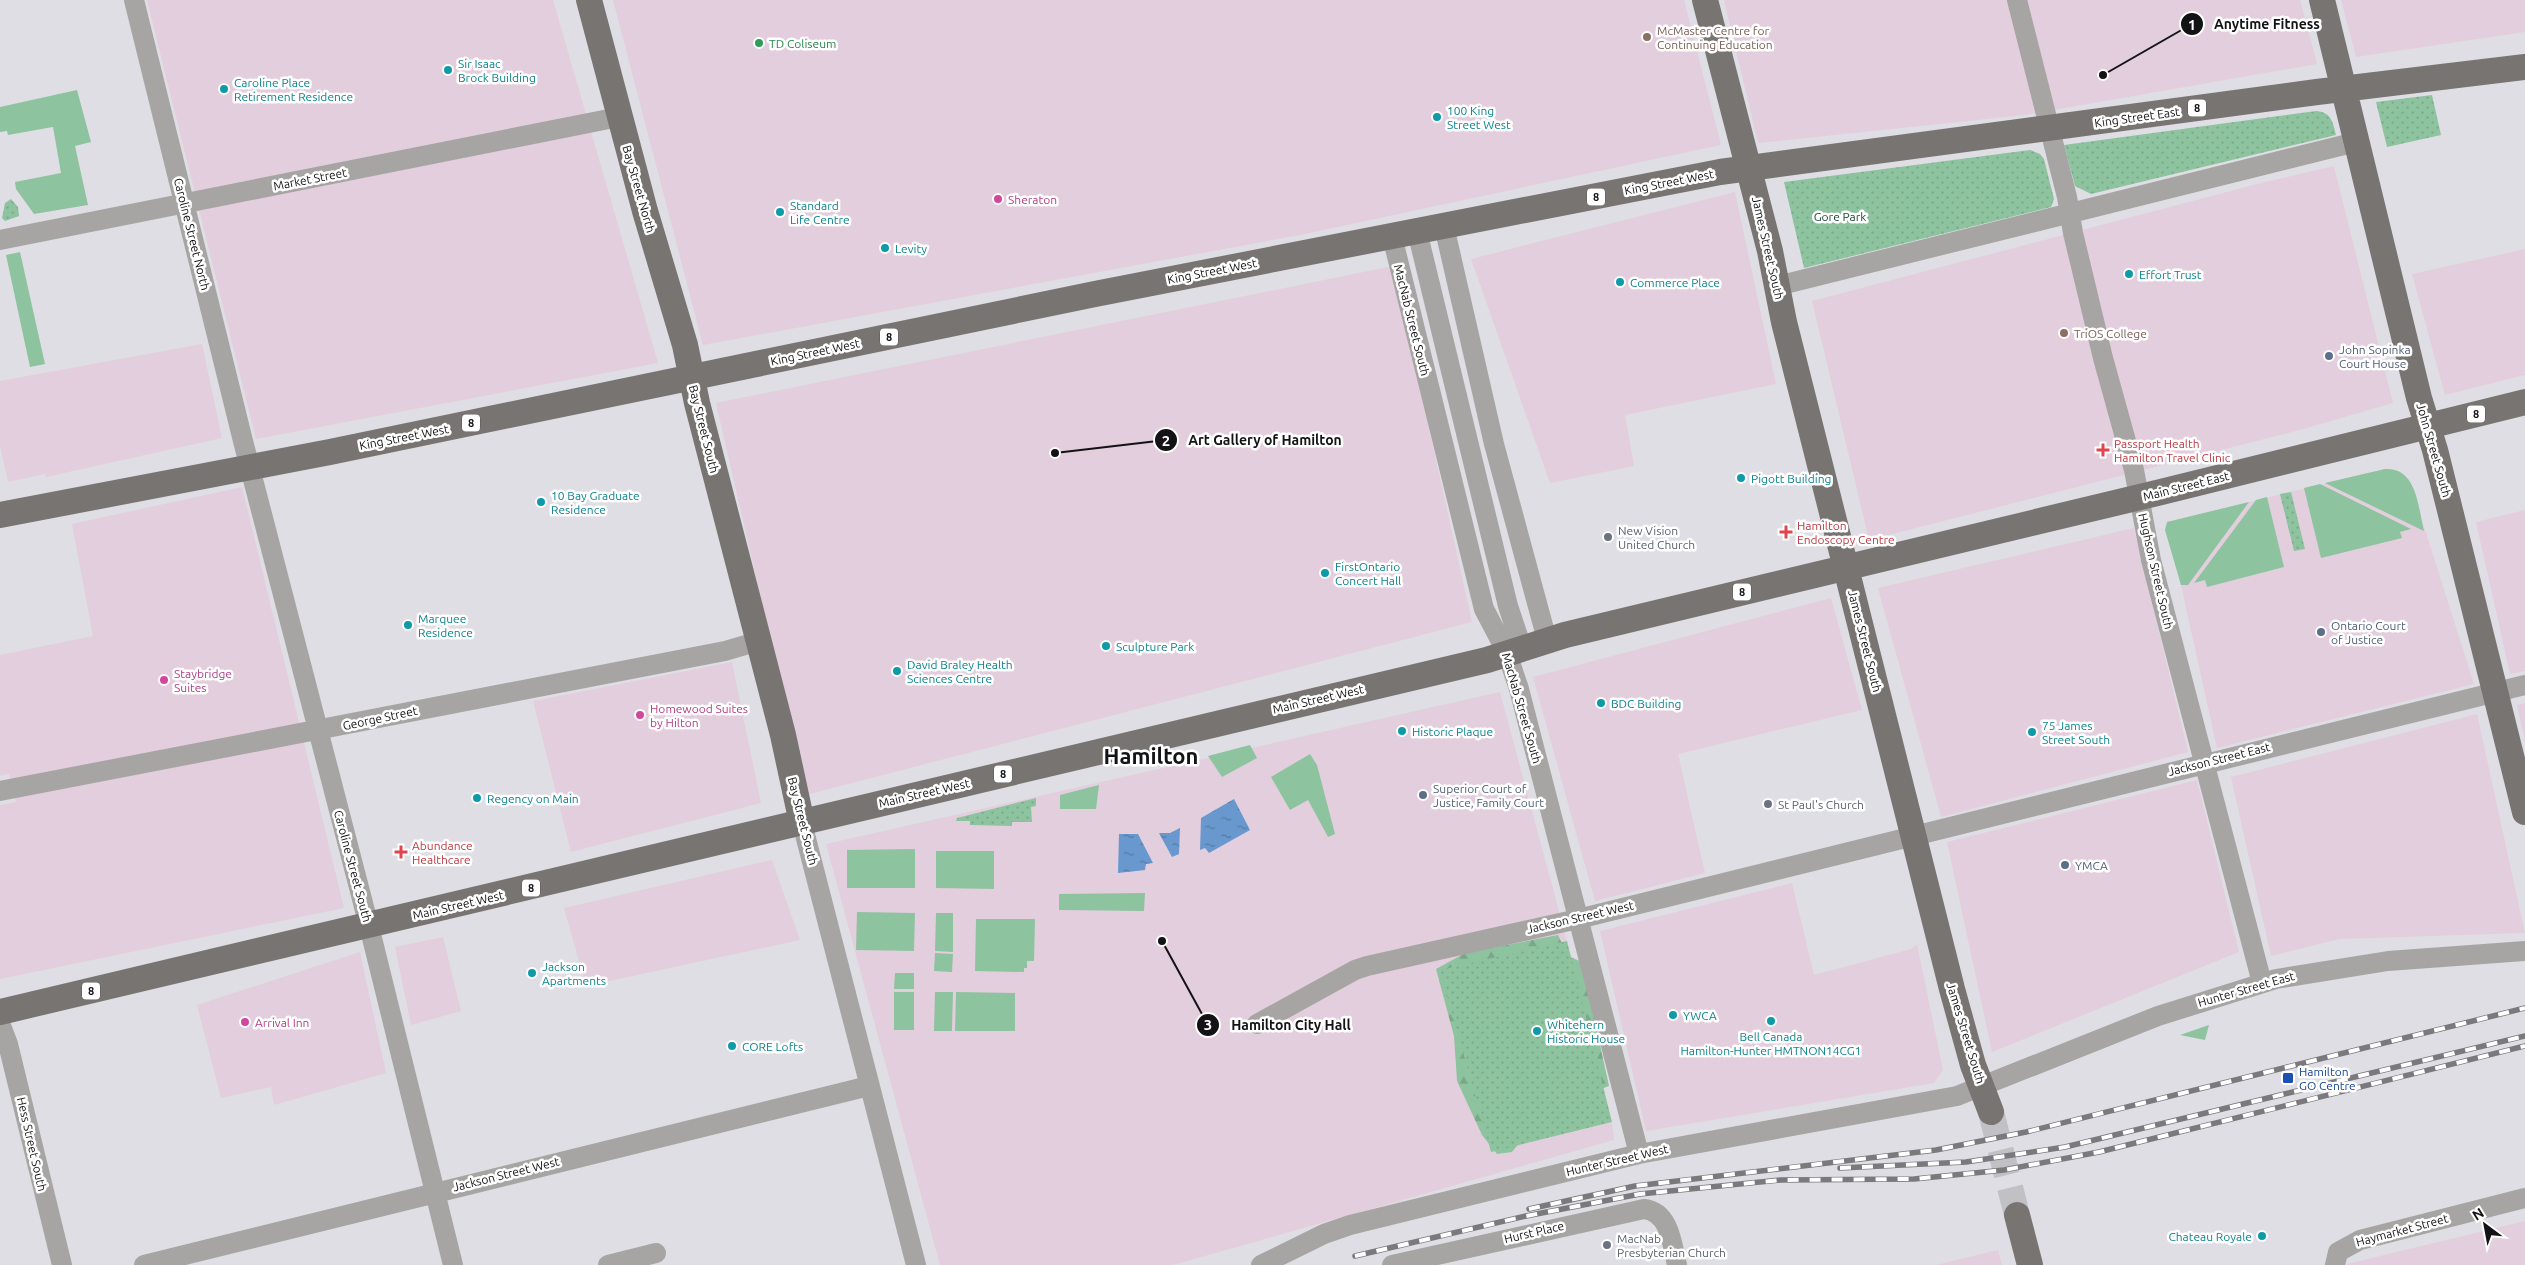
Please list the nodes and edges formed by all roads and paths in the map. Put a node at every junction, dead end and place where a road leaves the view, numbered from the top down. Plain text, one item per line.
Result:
1 (134, 0) edge
2 (589, 0) edge
3 (1705, 0) edge
4 (2017, 0) edge
5 (2322, 0) edge
6 (2525, 67) edge
7 (2344, 88) junction
8 (619, 117) junction
9 (2049, 129) junction
10 (2356, 142) junction
11 (1749, 168) junction
12 (185, 204) junction
13 (2069, 214) junction
14 (1444, 226) junction
15 (1417, 231) junction
16 (1392, 236) junction
17 (0, 240) edge
18 (1776, 286) junction
19 (691, 378) junction
20 (2525, 402) edge
21 (2427, 427) junction
22 (250, 468) junction
23 (2140, 497) junction
24 (0, 515) edge
25 (1847, 567) junction
26 (759, 640) junction
27 (1547, 640) junction
28 (1514, 651) junction
29 (2525, 685) edge
30 (2495, 692) junction
31 (317, 731) junction
32 (2205, 763) junction
33 (0, 791) edge
34 (2525, 812) edge
35 (802, 823) junction
36 (1914, 835) junction
37 (1578, 919) junction
38 (369, 926) junction
39 (2525, 950) edge
40 (2262, 983) junction
41 (0, 1012) edge
42 (0, 1024) edge
43 (1257, 1024) dead end
44 (868, 1086) junction
45 (1982, 1086) junction
46 (1991, 1112) tunnel mouth
47 (1639, 1154) junction
48 (434, 1192) junction
49 (2525, 1198) edge
50 (2017, 1215) tunnel mouth
51 (656, 1253) dead end
52 (2337, 1258) edge
53 (1289, 1259) edge
54 (1431, 1260) edge
55 (62, 1265) edge
56 (144, 1265) edge
57 (453, 1265) edge
58 (608, 1265) edge
59 (916, 1265) edge
60 (1261, 1265) edge
61 (1392, 1265) edge
62 (1677, 1265) edge
63 (2030, 1265) edge

1 - 12 street, Caroline Street North
2 - 8 main road, Bay Street North
3 - 11 main road, James Street South
4 - 9 street, Hughson Street South
5 - 7 main road, John Street South
6 - 7 main road, King Street East / 8
7 - 9 main road, King Street East / 8
7 - 10 main road, John Street South
8 - 12 street, Market Street
8 - 19 main road, Bay Street North
9 - 11 main road, King Street East / 8
9 - 13 street, Hughson Street South
10 - 13 street
10 - 21 main road, John Street South
11 - 14 main road, King Street West / 8
11 - 18 main road, James Street South
12 - 17 street, Market Street
12 - 22 street, Caroline Street North
13 - 18 street
13 - 23 street, Hughson Street South
14 - 15 main road, King Street West / 8
14 - 27 street
15 - 16 main road, King Street West / 8
15 - 28 street, MacNab Street South
16 - 19 main road, King Street West / 8
16 - 28 street, MacNab Street South
18 - 25 main road, James Street South
19 - 22 main road, King Street West / 8
19 - 26 main road, Bay Street South
20 - 21 main road, Main Street East / 8
21 - 23 main road, Main Street East / 8
21 - 30 main road, John Street South
22 - 24 main road, King Street West / 8
22 - 31 street, Caroline Street South
23 - 25 main road, Main Street East / 8
23 - 32 street, Hughson Street South
25 - 27 main road, Main Street West / 8
25 - 36 main road, James Street South
26 - 31 street, George Street
26 - 35 main road, Bay Street South
27 - 28 main road, Main Street West / 8
28 - 35 main road, Main Street West / 8
28 - 37 street, MacNab Street South
29 - 30 street, Jackson Street East
30 - 32 street, Jackson Street East
30 - 34 main road, John Street South
31 - 33 street, George Street
31 - 38 street, Caroline Street South
32 - 36 street, Jackson Street East
32 - 40 street, Hughson Street South
35 - 38 main road, Main Street West / 8
35 - 44 street, Bay Street South
36 - 37 street, Jackson Street West
36 - 45 main road, James Street South
37 - 43 street, Jackson Street West
37 - 47 street, MacNab Street South
38 - 41 main road, Main Street West / 8
38 - 48 street, Caroline Street South
39 - 40 street, Hunter Street East
40 - 45 street, Hunter Street East
42 - 55 street, Hess Street South
44 - 48 street, Jackson Street West
44 - 59 street, Bay Street South
45 - 46 main road, James Street South
45 - 47 street, Hunter Street West
47 - 53 street, Hunter Street West
48 - 56 street, Jackson Street West
48 - 57 street, Caroline Street South
49 - 52 street, Haymarket Street
50 - 63 main road
51 - 58 street
53 - 60 street, Hunter Street West
54 - 61 street, Hurst Place
54 - 62 street, Hurst Place

